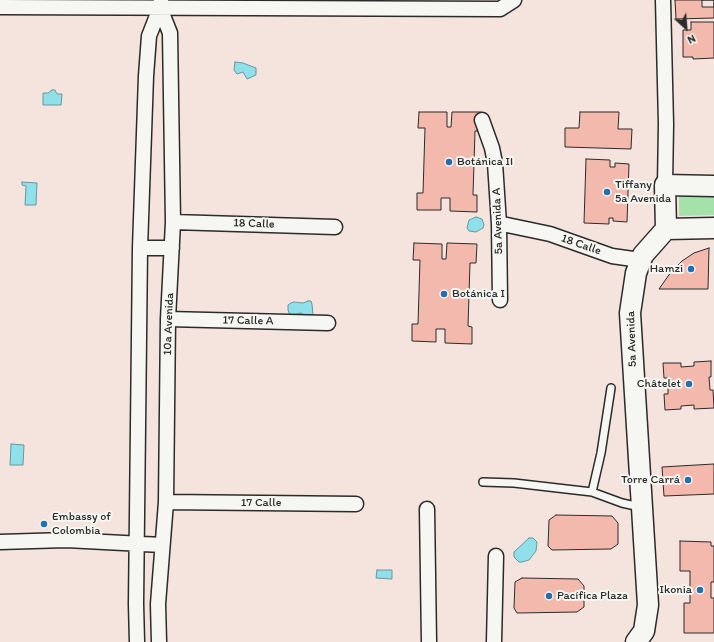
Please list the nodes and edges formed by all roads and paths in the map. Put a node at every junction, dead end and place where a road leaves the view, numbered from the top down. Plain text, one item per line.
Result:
1 (514, 0) edge
2 (663, 0) edge
3 (161, 4) edge
4 (0, 7) edge
5 (482, 120) dead end
6 (665, 185) junction
7 (714, 186) edge
8 (173, 222) junction
9 (499, 224) junction
10 (334, 227) dead end
11 (714, 228) edge
12 (666, 229) junction
13 (140, 248) junction
14 (172, 248) junction
15 (640, 260) junction
16 (500, 300) dead end
17 (168, 319) junction
18 (328, 323) dead end
19 (611, 388) dead end
20 (483, 482) dead end
21 (592, 492) junction
22 (166, 502) junction
23 (356, 504) dead end
24 (643, 508) junction
25 (427, 509) dead end
26 (0, 542) edge
27 (137, 543) junction
28 (162, 545) junction
29 (496, 556) dead end
30 (646, 616) junction
31 (137, 642) edge
32 (159, 642) edge
33 (429, 642) edge
34 (494, 642) edge
35 (636, 642) edge
36 (647, 642) edge

1 - 3 street
2 - 6 street
3 - 4 street
3 - 8 street, 10a Avenida
3 - 13 street
5 - 9 street, 5a Avenida A
6 - 7 street
6 - 12 street
8 - 10 street, 18 Calle
8 - 14 street, 10a Avenida
9 - 15 street, 18 Calle
9 - 16 street, 5a Avenida A
11 - 12 street
12 - 15 street, 5a Avenida
13 - 14 street
13 - 27 street
14 - 17 street, 10a Avenida
15 - 24 street, 5a Avenida
17 - 18 street, 17 Calle A
17 - 22 street, 10a Avenida
19 - 21 lane
20 - 21 lane
21 - 24 lane
22 - 23 street, 17 Calle
22 - 28 street, 10a Avenida
24 - 30 street, 5a Avenida
25 - 33 street
26 - 27 street
27 - 28 street
27 - 31 street
28 - 32 street, 10a Avenida
29 - 34 street
30 - 35 street, 5a Avenida
30 - 36 street, 5a Avenida

